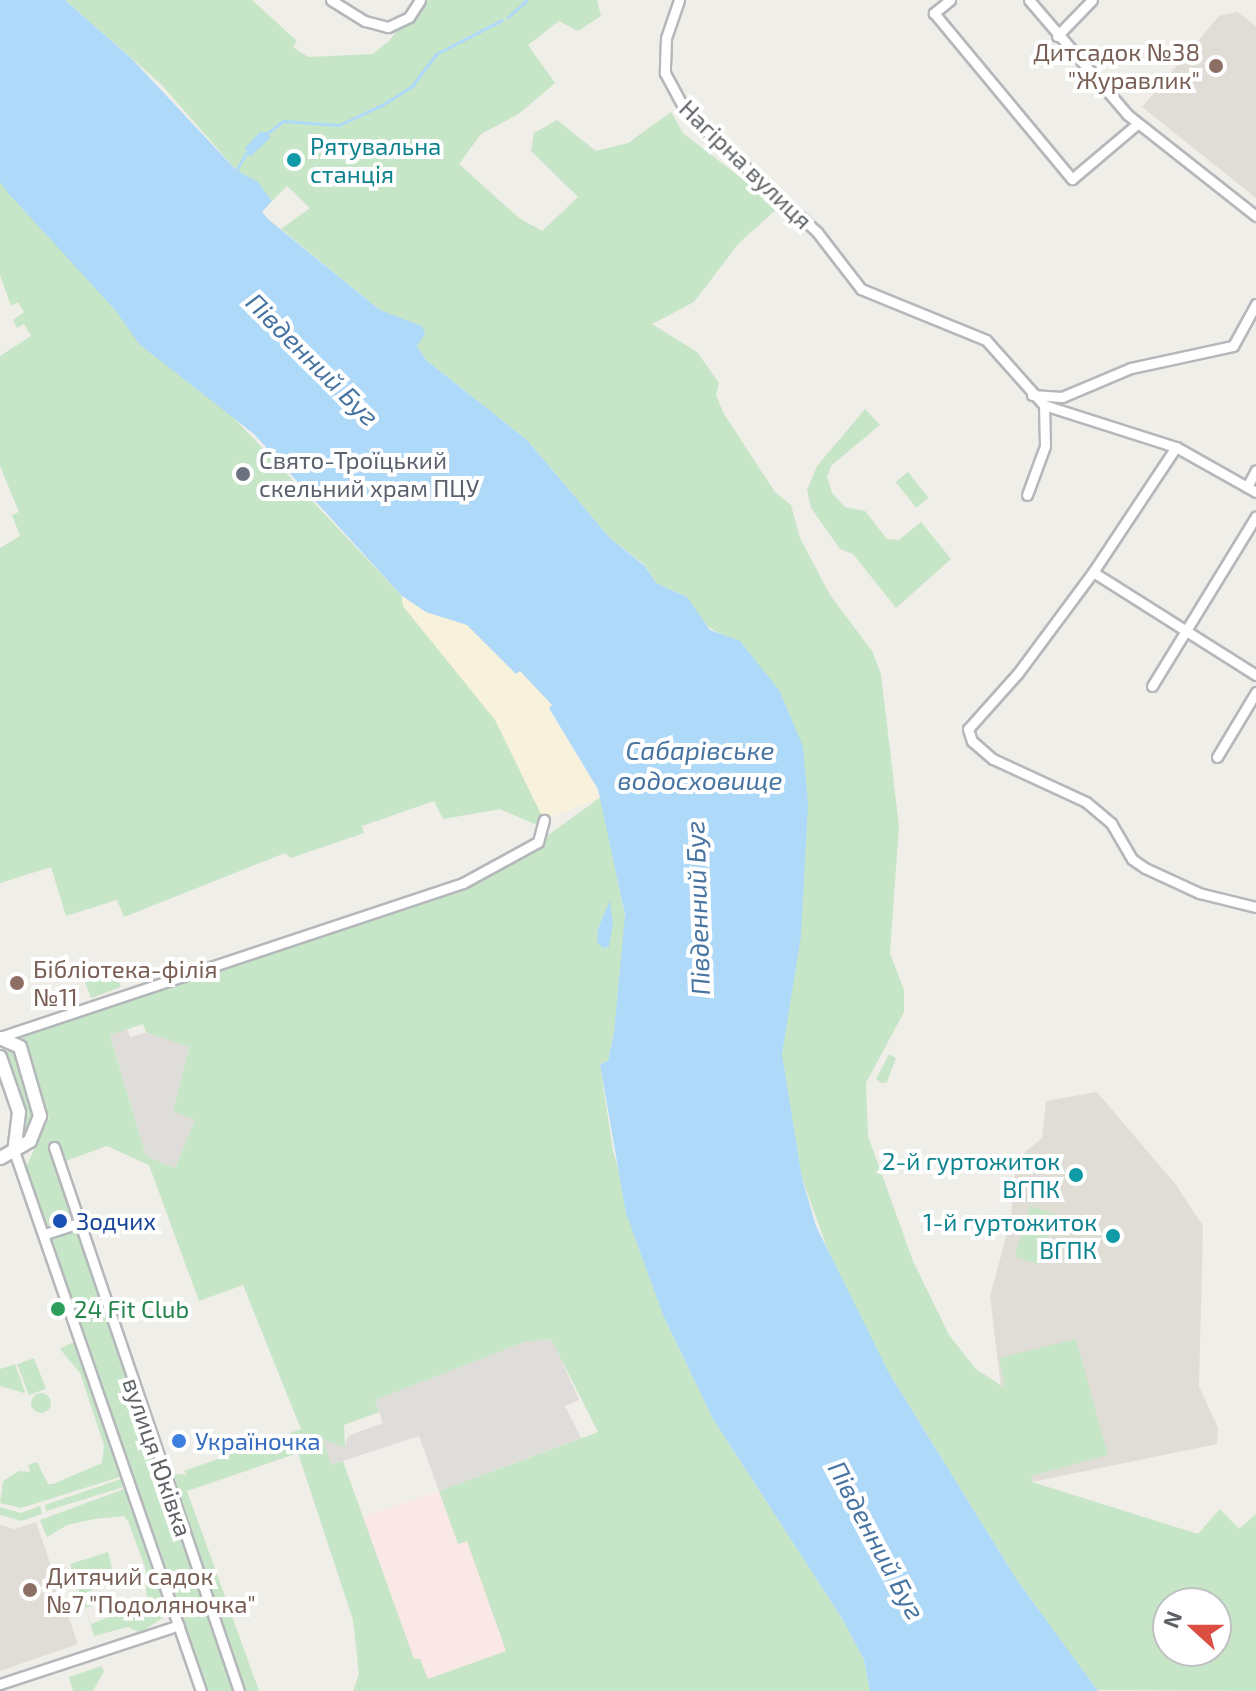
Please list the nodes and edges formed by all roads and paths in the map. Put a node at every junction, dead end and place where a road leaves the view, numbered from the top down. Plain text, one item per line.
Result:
1 (331, 0) edge
2 (420, 0) edge
3 (679, 0) edge
4 (950, 0) edge
5 (1029, 0) edge
6 (1092, 0) edge
7 (1057, 36) junction
8 (1137, 124) junction
9 (1256, 216) edge
10 (1256, 304) edge
11 (1032, 395) junction
12 (1044, 405) junction
13 (1176, 447) junction
14 (1256, 470) edge
15 (1252, 489) edge
16 (1027, 495) dead end
17 (1256, 516) edge
18 (1093, 572) junction
19 (1184, 629) junction
20 (1256, 675) edge
21 (1152, 686) dead end
22 (1256, 692) edge
23 (1217, 757) dead end
24 (544, 820) dead end
25 (1256, 907) edge
26 (0, 1037) edge
27 (0, 1057) edge
28 (54, 1147) dead end
29 (14, 1151) junction
30 (0, 1158) edge
31 (79, 1223) junction
32 (45, 1234) junction
33 (179, 1625) junction
34 (0, 1684) edge
35 (201, 1691) edge
36 (239, 1691) edge

1 - 2 street
3 - 11 street, Нагірна вулиця
4 - 8 street
5 - 7 street
6 - 7 street
7 - 8 street
8 - 9 street
10 - 11 street
11 - 12 street, Нагірна вулиця
12 - 13 street
12 - 16 street
13 - 15 street
13 - 18 street
14 - 15 street
17 - 19 street
18 - 19 street
18 - 25 street
19 - 20 street
19 - 21 street
22 - 23 street
24 - 26 street
26 - 29 main road
27 - 29 main road
28 - 31 street, вулиця Юківка
29 - 30 main road
29 - 32 street
31 - 32 street
31 - 36 street, вулиця Юківка
32 - 33 street
33 - 34 street
33 - 35 street

